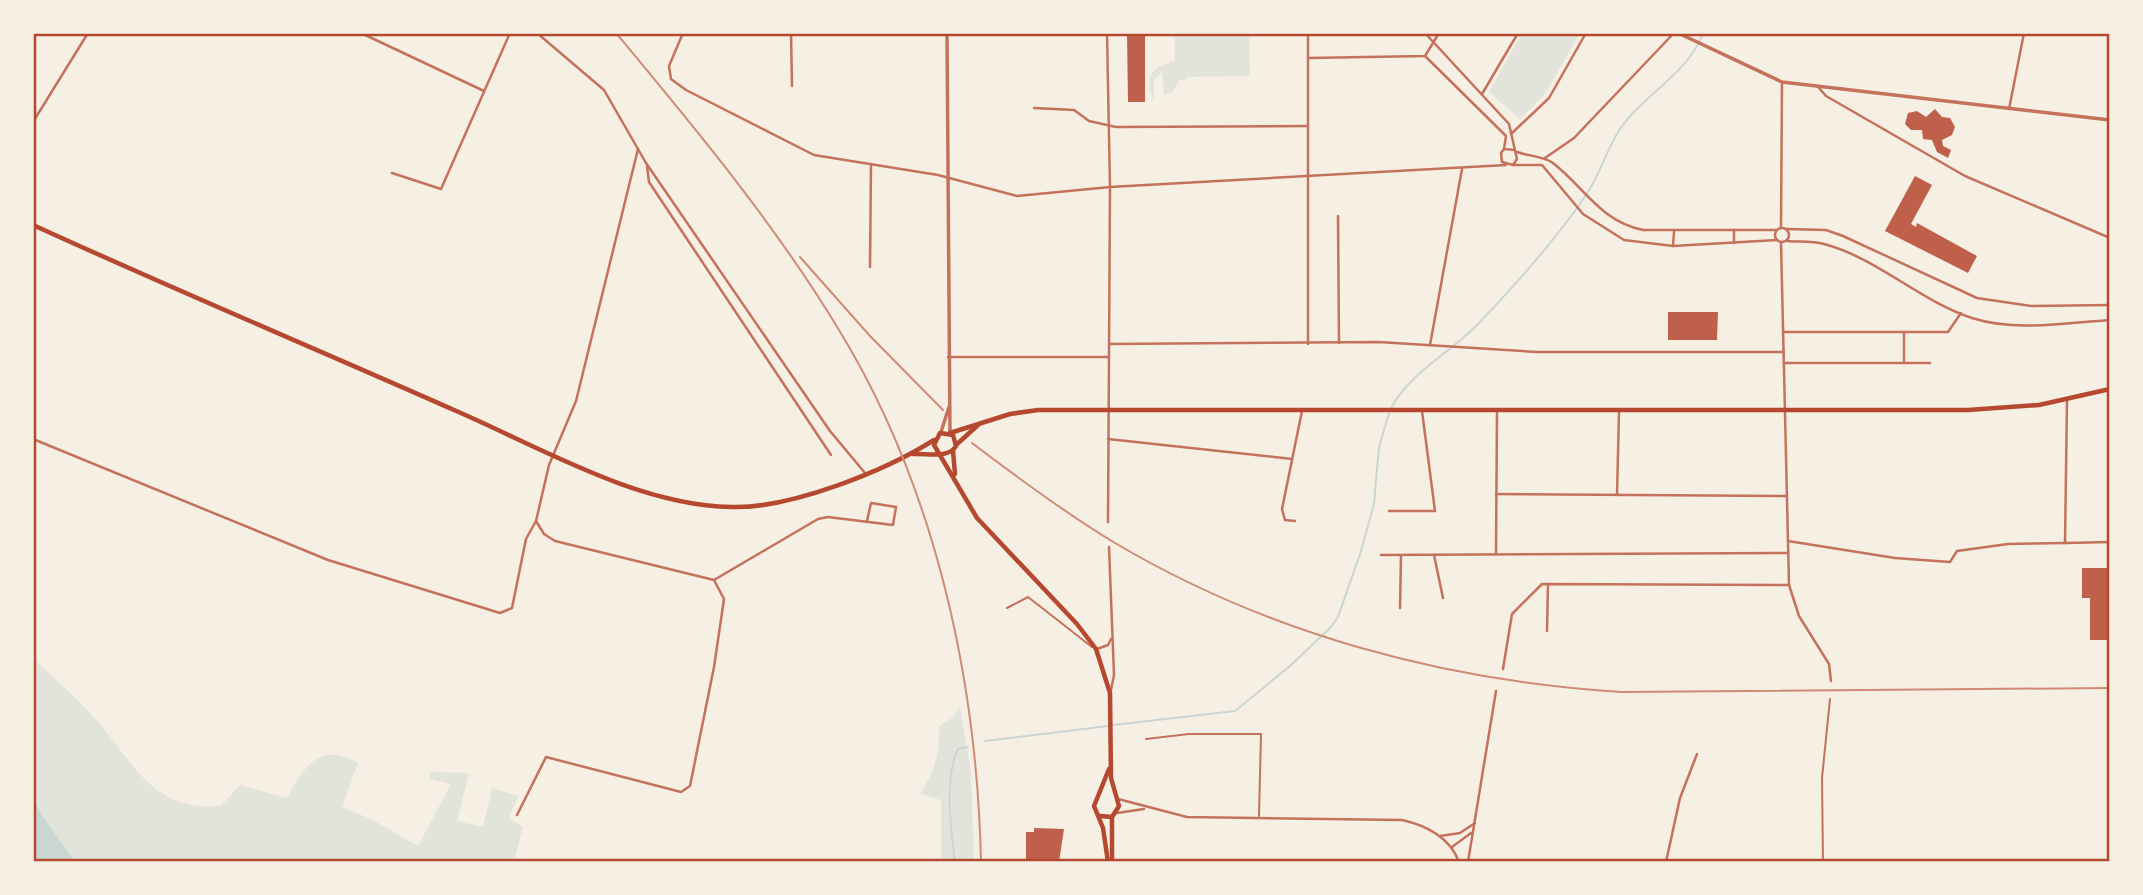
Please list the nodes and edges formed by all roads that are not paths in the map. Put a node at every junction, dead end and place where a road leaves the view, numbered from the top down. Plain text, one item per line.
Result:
1 (88, 33) edge
2 (361, 33) edge
3 (510, 33) edge
4 (537, 33) edge
5 (684, 33) edge
6 (791, 33) edge
7 (947, 33) edge
8 (1107, 33) edge
9 (1308, 33) edge
10 (1426, 33) edge
11 (1439, 33) edge
12 (1518, 33) edge
13 (1586, 33) edge
14 (1676, 33) edge
15 (2024, 33) edge
16 (1434, 42) junction
17 (1425, 56) junction
18 (1308, 58) junction
19 (1782, 82) junction
20 (792, 86) dead end
21 (1818, 87) junction
22 (484, 92) junction
23 (1482, 94) junction
24 (1034, 108) dead end
25 (2009, 109) junction
26 (2110, 120) edge
27 (33, 122) edge
28 (1110, 126) junction
29 (1308, 126) junction
30 (1511, 134) junction
31 (638, 149) junction
32 (1504, 149) junction
33 (1516, 151) junction
34 (1545, 158) junction
35 (646, 163) junction
36 (871, 164) junction
37 (1513, 164) junction
38 (1506, 165) junction
39 (1462, 169) junction
40 (392, 173) dead end
41 (1308, 177) junction
42 (946, 178) junction
43 (1110, 187) junction
44 (1338, 216) dead end
45 (33, 225) edge
46 (1781, 227) junction
47 (1786, 229) junction
48 (1674, 230) junction
49 (1734, 230) junction
50 (1776, 230) junction
51 (2110, 238) edge
52 (1777, 240) junction
53 (1787, 240) junction
54 (1781, 242) junction
55 (1734, 243) junction
56 (1673, 246) junction
57 (870, 267) dead end
58 (2110, 305) edge
59 (1961, 313) junction
60 (2110, 320) edge
61 (1783, 332) junction
62 (1904, 332) junction
63 (1339, 343) junction
64 (1109, 344) junction
65 (1308, 344) junction
66 (1430, 345) junction
67 (1784, 352) junction
68 (948, 357) junction
69 (1109, 357) junction
70 (1784, 363) junction
71 (1904, 363) junction
72 (1930, 363) dead end
73 (2110, 389) edge
74 (2067, 400) junction
75 (950, 405) junction
76 (1303, 408) junction
77 (1422, 409) junction
78 (1497, 410) junction
79 (1619, 410) junction
80 (1785, 411) junction
81 (979, 425) junction
82 (941, 432) junction
83 (950, 433) junction
84 (33, 439) edge
85 (934, 439) junction
86 (1108, 439) junction
87 (954, 448) junction
88 (940, 453) junction
89 (910, 454) junction
90 (554, 455) junction
91 (831, 455) dead end
92 (1292, 459) junction
93 (864, 473) junction
94 (956, 478) junction
95 (1496, 494) junction
96 (1617, 495) junction
97 (1787, 496) junction
98 (1389, 510) dead end
99 (536, 521) junction
100 (867, 521) junction
101 (1295, 521) dead end
102 (1108, 522) dead end
103 (1788, 541) junction
104 (2110, 542) edge
105 (2065, 543) junction
106 (1109, 547) dead end
107 (1788, 553) junction
108 (1496, 554) junction
109 (1381, 555) dead end
110 (1401, 555) junction
111 (1434, 555) junction
112 (715, 580) junction
113 (1548, 584) junction
114 (1789, 585) junction
115 (1443, 598) dead end
116 (1007, 608) dead end
117 (1400, 608) dead end
118 (1547, 631) dead end
119 (1112, 636) junction
120 (1096, 649) junction
121 (1503, 668) dead end
122 (1831, 681) dead end
123 (1496, 691) dead end
124 (1110, 692) junction
125 (1830, 699) dead end
126 (1146, 739) dead end
127 (1697, 754) dead end
128 (1110, 765) junction
129 (1101, 795) junction
130 (1115, 797) junction
131 (1151, 810) junction
132 (517, 815) dead end
133 (1115, 815) junction
134 (1100, 816) junction
135 (1259, 817) junction
136 (1475, 823) junction
137 (1439, 836) junction
138 (1451, 847) junction
139 (1110, 862) edge
140 (1459, 862) edge
141 (1468, 862) edge
142 (1666, 862) edge
143 (1823, 862) edge

1 - 27 street
2 - 22 street
3 - 22 street
4 - 31 street
5 - 36 street
6 - 20 street
7 - 42 street
8 - 28 street
9 - 18 street
10 - 16 street
11 - 16 street
12 - 23 street
13 - 30 street
14 - 19 street
14 - 34 street
15 - 25 street
16 - 17 street
16 - 23 street
17 - 18 street
17 - 32 street
18 - 29 street
19 - 21 street
19 - 46 street
21 - 25 street
21 - 51 street
22 - 40 street
23 - 30 street
24 - 28 street
25 - 26 street
28 - 29 street
28 - 43 street
29 - 41 street
30 - 33 street
31 - 35 street
31 - 90 street
32 - 33 street
32 - 38 street
33 - 34 street
33 - 37 street
34 - 48 street
35 - 91 street
35 - 93 street
36 - 42 street
36 - 57 street
37 - 38 street
37 - 56 street
38 - 39 street
39 - 41 street
39 - 66 street
41 - 43 street
41 - 65 street
42 - 43 street
42 - 68 street
43 - 64 street
44 - 63 street
45 - 90 main road
46 - 47 street
46 - 50 street
47 - 53 street
47 - 58 street
48 - 49 street
48 - 56 street
49 - 50 street
49 - 55 street
50 - 52 street
52 - 54 street
52 - 55 street
53 - 54 street
53 - 59 street
54 - 61 street
55 - 56 street
59 - 60 street
59 - 62 street
61 - 62 street
61 - 67 street
62 - 71 street
63 - 65 street
63 - 66 street
64 - 65 street
64 - 69 street
66 - 67 street
67 - 70 street
68 - 69 street
68 - 75 street
69 - 86 street
70 - 71 street
70 - 80 street
71 - 72 street
73 - 74 main road
74 - 80 main road
74 - 105 street
75 - 82 street
75 - 83 street
76 - 77 main road
76 - 81 main road
76 - 92 street
77 - 78 main road
77 - 98 street
78 - 79 main road
78 - 95 street
79 - 80 main road
79 - 96 street
80 - 97 street
81 - 83 main road
81 - 87 main road
82 - 83 main road
82 - 85 main road
83 - 87 main road
84 - 99 street
85 - 88 main road
85 - 89 main road
86 - 92 street
86 - 102 street
87 - 88 main road
87 - 94 main road
88 - 89 main road
88 - 94 main road
89 - 93 main road
90 - 93 main road
90 - 99 street
92 - 101 street
94 - 120 main road
95 - 96 street
95 - 108 street
96 - 97 street
97 - 103 street
99 - 112 street
100 - 100 street
100 - 112 street
103 - 105 street
103 - 107 street
104 - 105 street
106 - 119 street
107 - 108 street
107 - 114 street
108 - 111 street
109 - 110 street
110 - 111 street
110 - 117 street
111 - 115 street
112 - 132 street
113 - 114 street
113 - 118 street
113 - 121 street
114 - 122 street
116 - 120 lane
119 - 120 street
119 - 124 street
120 - 124 main road
123 - 136 street
124 - 128 main road
125 - 143 lane
126 - 135 lane
127 - 142 street
128 - 129 main road
128 - 130 main road
129 - 130 main road
129 - 134 main road
130 - 131 street
130 - 133 main road
131 - 133 street
131 - 135 street
133 - 134 main road
133 - 139 main road
134 - 139 main road
135 - 137 street
136 - 137 street
136 - 138 street
136 - 141 street
137 - 138 street
138 - 140 street

